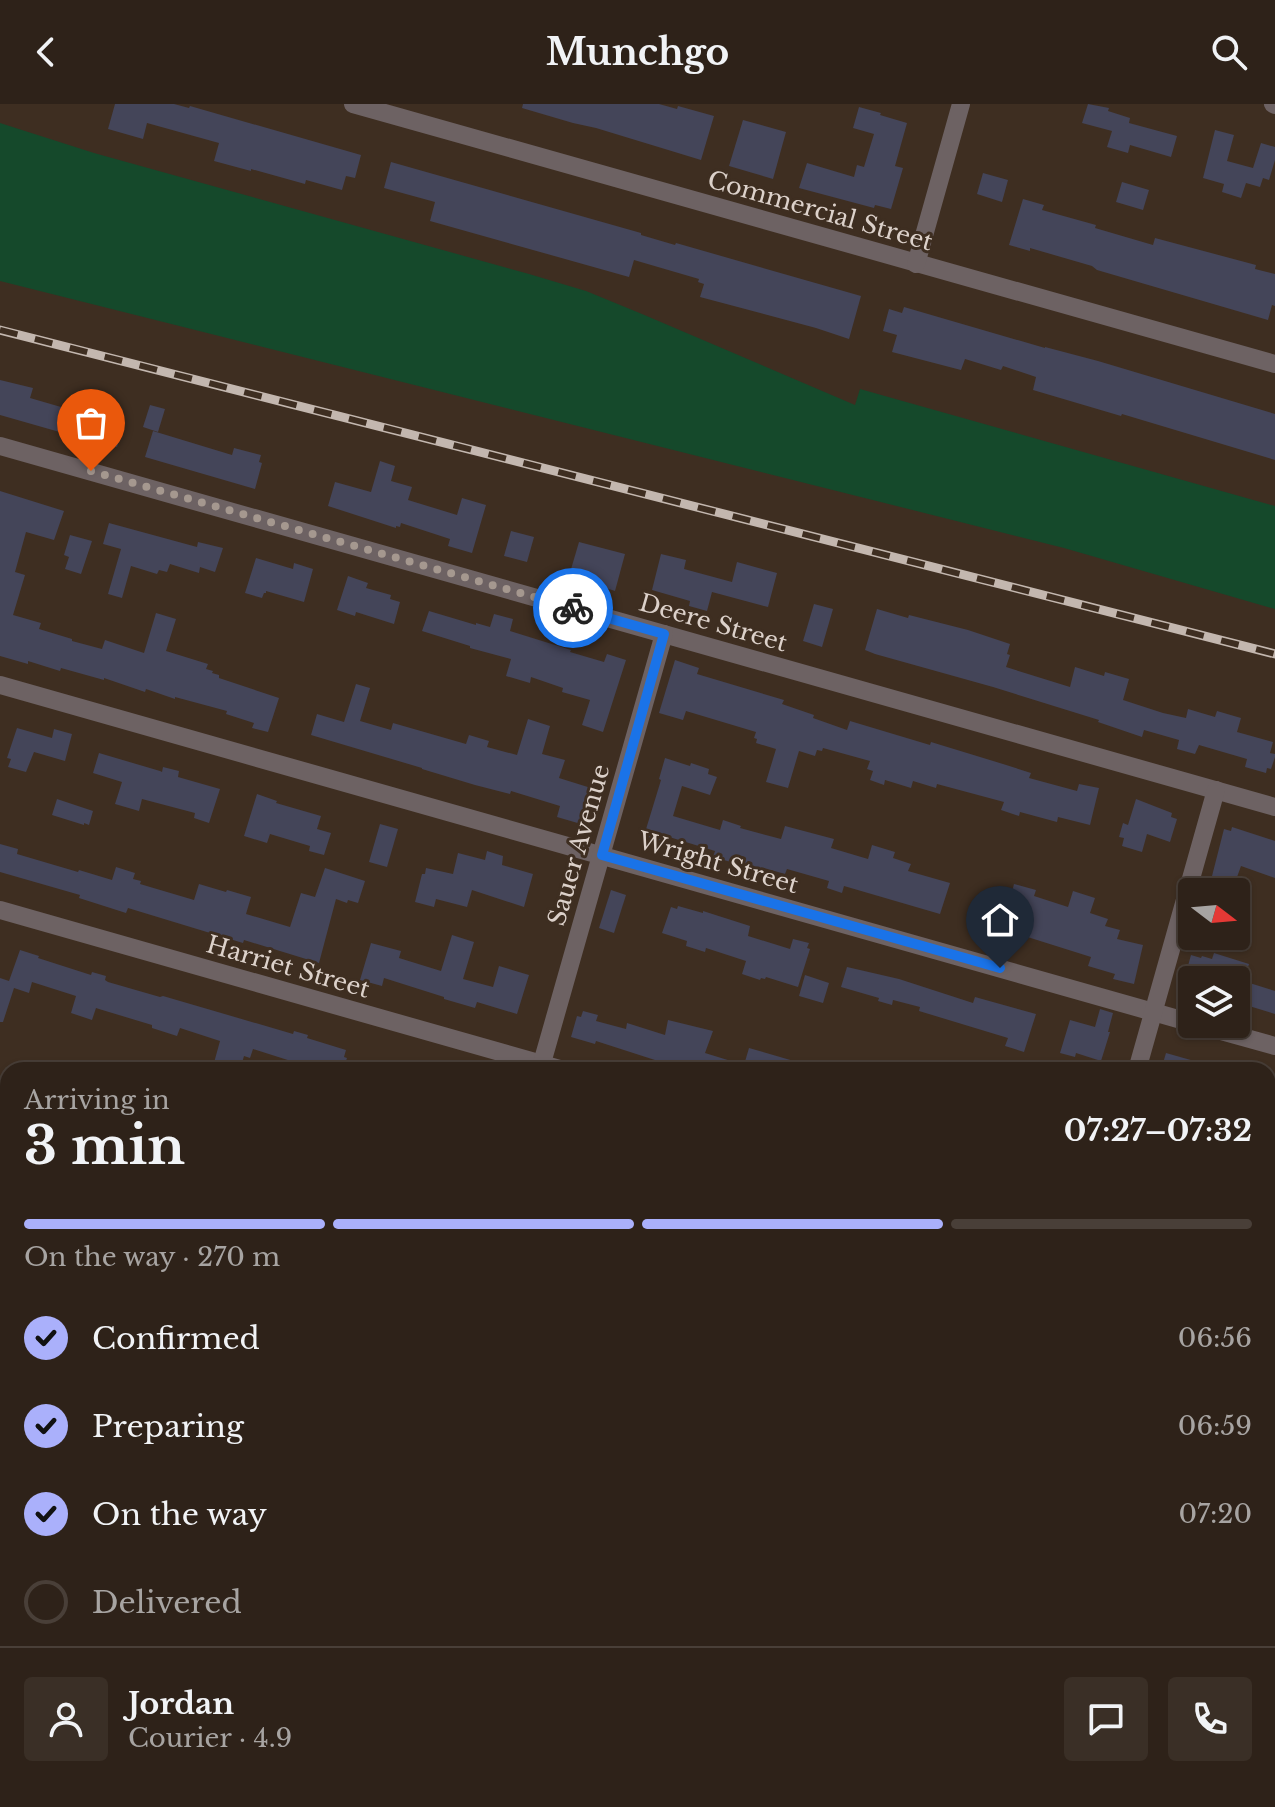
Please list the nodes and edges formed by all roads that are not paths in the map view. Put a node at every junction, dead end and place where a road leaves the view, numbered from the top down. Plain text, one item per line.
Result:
1 (353, 104) edge
2 (961, 104) edge
3 (408, 111) edge
4 (916, 264) junction
5 (1275, 364) edge
6 (0, 446) edge
7 (664, 634) junction
8 (0, 685) edge
9 (1216, 790) junction
10 (1275, 807) edge
11 (602, 855) junction
12 (0, 910) edge
13 (1153, 1012) junction
14 (1178, 1019) edge
15 (1246, 1038) edge
16 (1275, 1046) edge
17 (524, 1062) edge
18 (542, 1062) edge
19 (1139, 1062) edge

1 - 3 street, Commercial Street
2 - 4 street
3 - 4 street, Commercial Street
4 - 5 street, Commercial Street
6 - 7 street, Deere Street
7 - 9 street, Deere Street
7 - 11 street, Sauer Avenue
8 - 11 street, Wright Street
9 - 10 street, Deere Street
9 - 13 street
11 - 13 street, Wright Street
11 - 18 street, Sauer Avenue
12 - 17 street, Harriet Street
13 - 14 street, Wright Street
13 - 19 street
15 - 16 street, Wright Street

